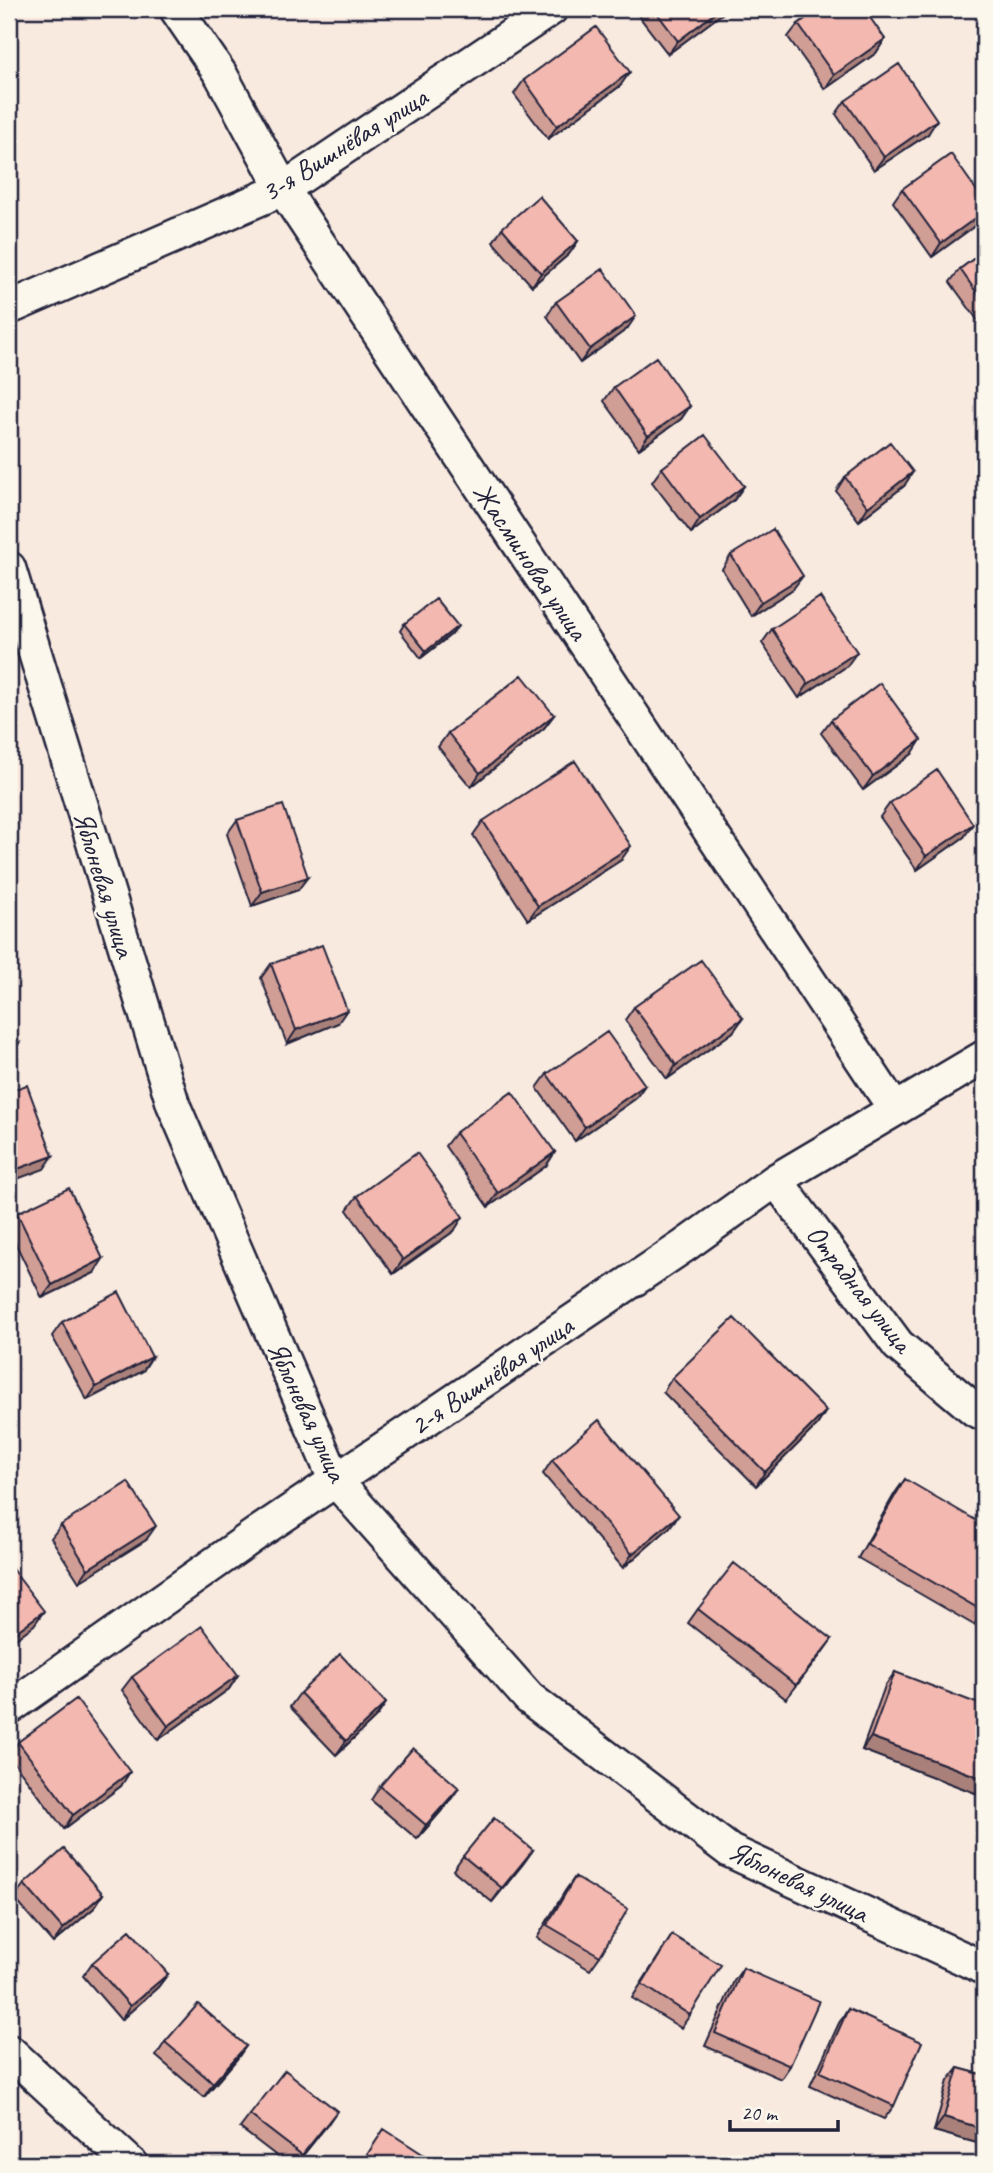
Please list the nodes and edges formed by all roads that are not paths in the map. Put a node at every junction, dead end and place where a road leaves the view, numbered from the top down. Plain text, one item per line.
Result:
1 (176, 9) edge
2 (551, 9) edge
3 (283, 189) junction
4 (9, 308) edge
5 (9, 568) edge
6 (984, 1057) edge
7 (894, 1108) junction
8 (776, 1180) junction
9 (984, 1414) edge
10 (335, 1480) junction
11 (9, 1709) edge
12 (984, 1968) edge
13 (9, 2051) edge
14 (131, 2164) edge

1 - 3 street, Жасминовая улица
2 - 3 street, 3-я Вишнёвая улица
3 - 4 street, 3-я Вишнёвая улица
3 - 7 street, Жасминовая улица
5 - 10 street, Яблоневая улица
6 - 7 street, 2-я Вишнёвая улица
7 - 8 street, 2-я Вишнёвая улица
8 - 9 street, Отрадная улица
8 - 10 street, 2-я Вишнёвая улица
10 - 11 street, 2-я Вишнёвая улица
10 - 12 street, Яблоневая улица
13 - 14 street

